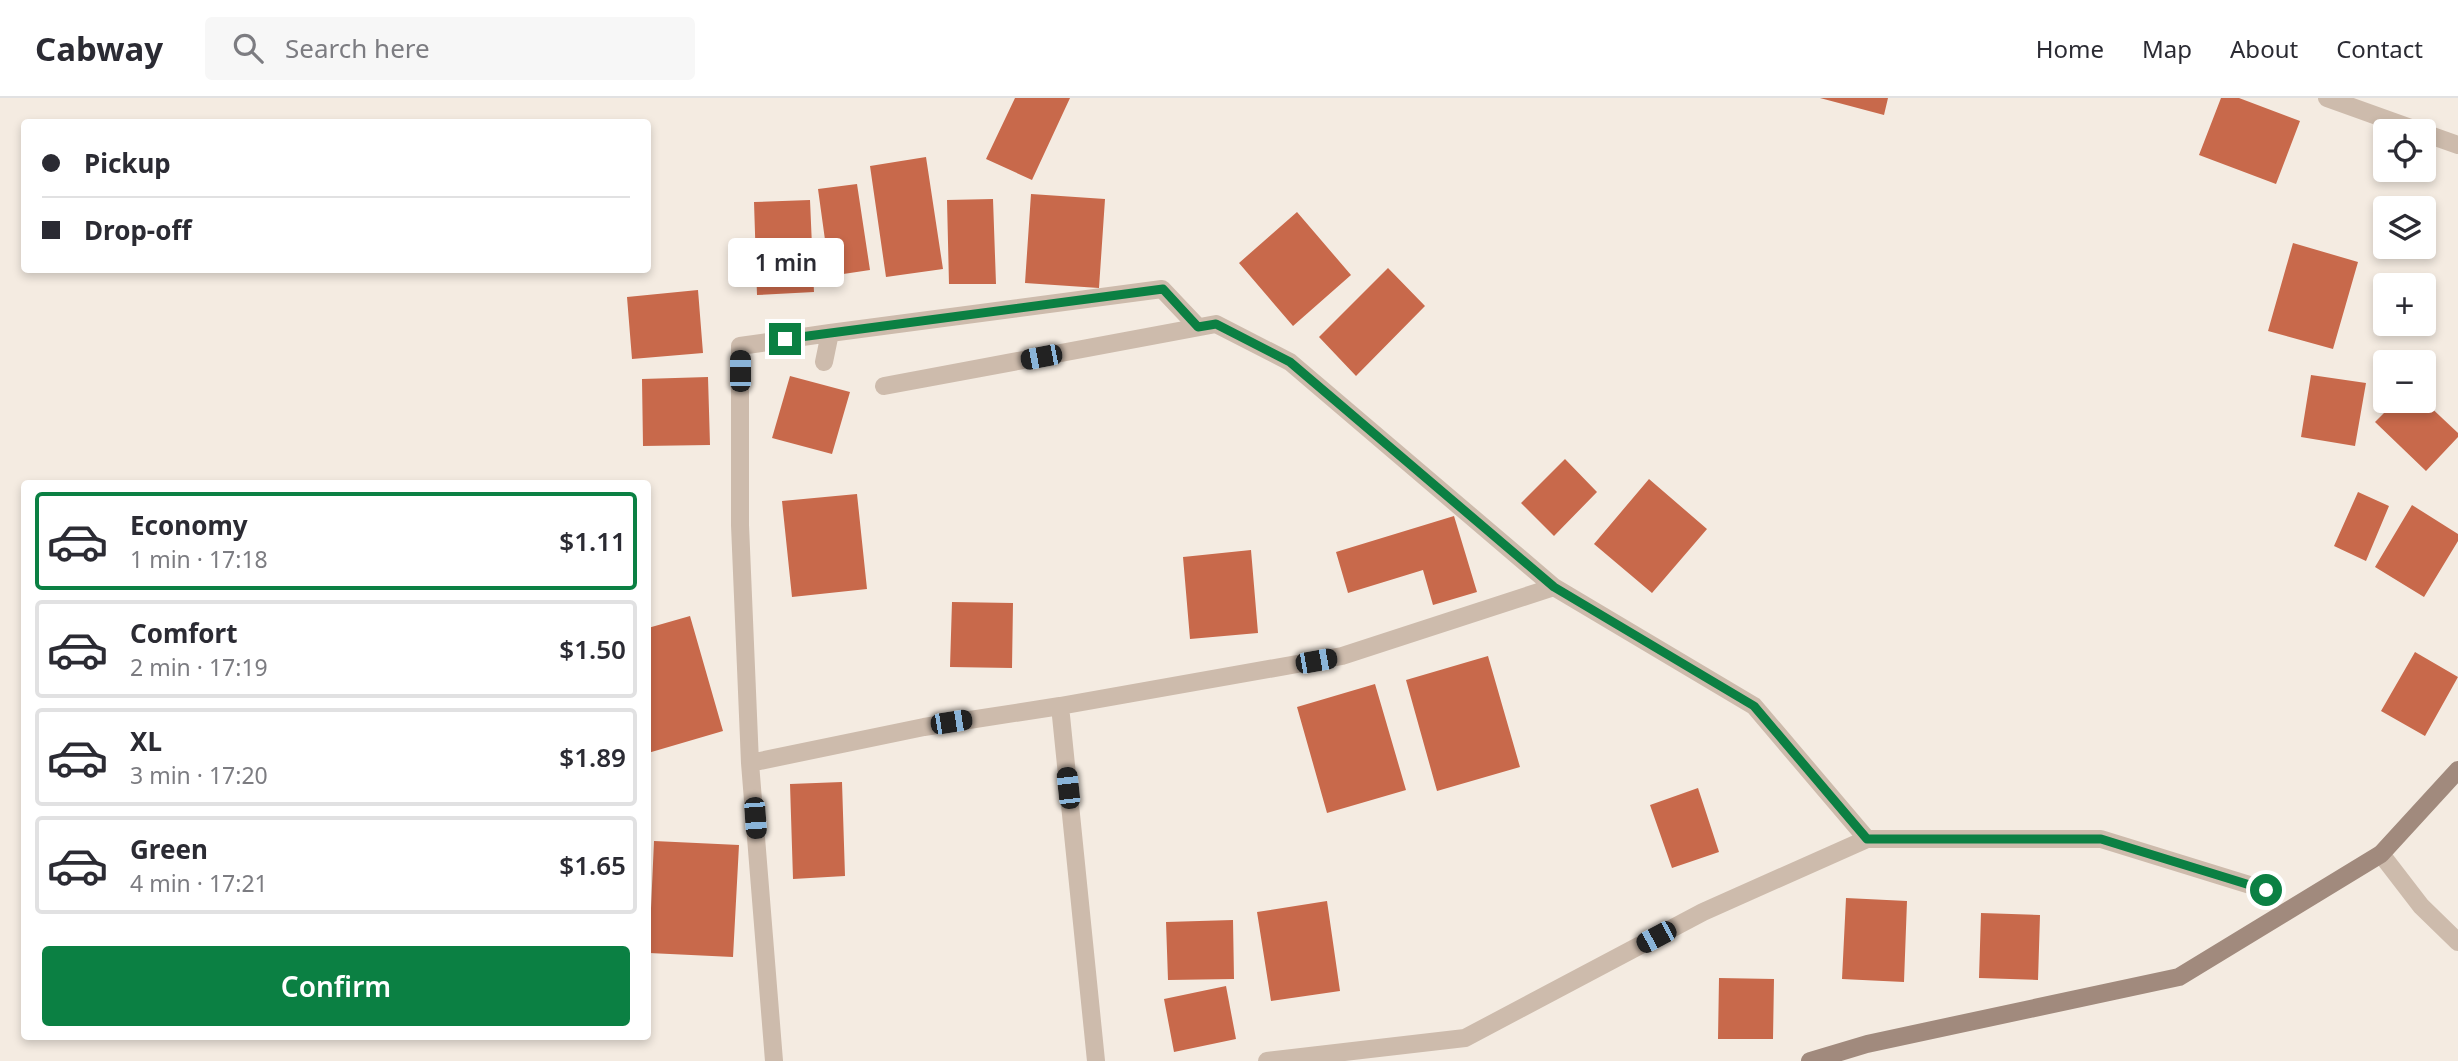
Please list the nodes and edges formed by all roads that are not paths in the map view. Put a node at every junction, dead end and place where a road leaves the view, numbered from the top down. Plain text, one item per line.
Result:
1 (2327, 98) edge
2 (2386, 119) edge
3 (2436, 137) edge
4 (2458, 145) edge
5 (1198, 327) junction
6 (830, 333) junction
7 (824, 362) dead end
8 (884, 387) dead end
9 (1554, 587) junction
10 (1060, 706) junction
11 (750, 764) junction
12 (2458, 770) edge
13 (1867, 839) junction
14 (2381, 853) junction
15 (2266, 890) dead end
16 (2458, 942) edge
17 (774, 1061) edge
18 (1096, 1061) edge
19 (1267, 1061) edge
20 (1810, 1061) edge

1 - 2 street
3 - 4 street
5 - 6 street
5 - 8 street
5 - 9 street
6 - 7 street
6 - 11 street
9 - 10 street
9 - 13 street
10 - 11 street
10 - 18 street
11 - 17 street
12 - 14 street
13 - 15 street
13 - 19 street
14 - 16 street
14 - 20 street

